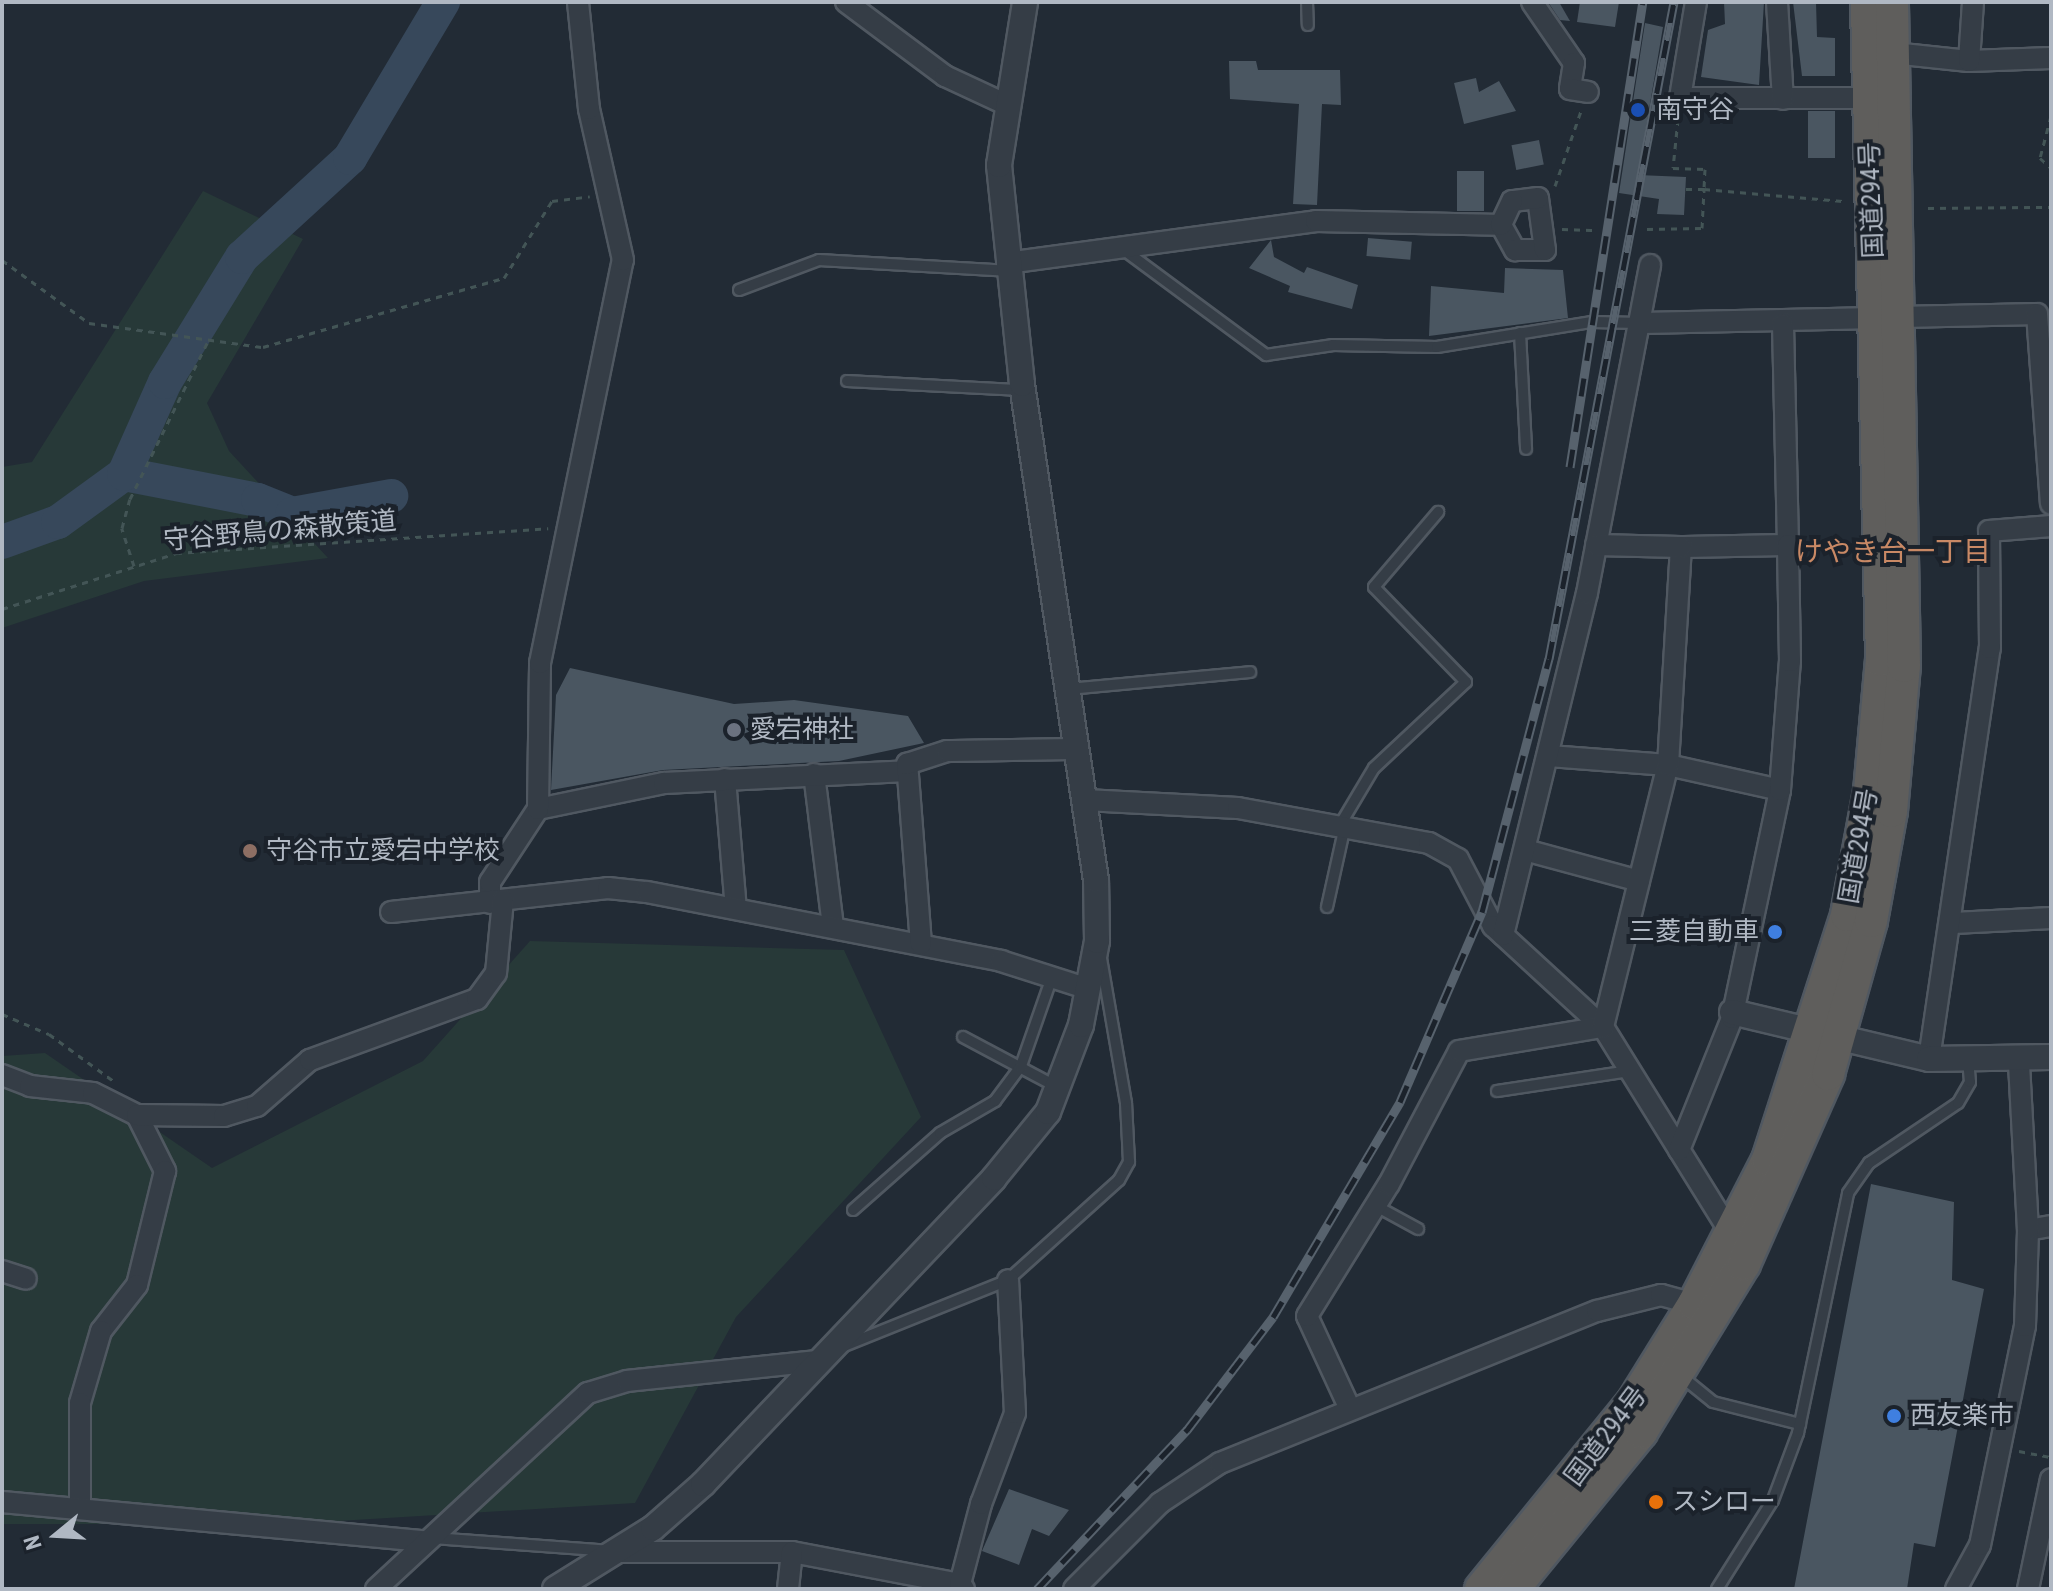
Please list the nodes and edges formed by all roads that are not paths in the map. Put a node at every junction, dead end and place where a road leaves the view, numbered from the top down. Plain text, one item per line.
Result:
1 (578, 2) edge
2 (846, 2) edge
3 (1025, 2) edge
4 (1307, 2) edge
5 (1532, 2) edge
6 (1696, 2) edge
7 (1777, 2) edge
8 (1867, 2) edge
9 (1892, 2) edge
10 (1973, 2) edge
11 (1308, 25) dead end
12 (1893, 53) junction
13 (2051, 58) edge
14 (1969, 61) junction
15 (1588, 92) road end
16 (1881, 98) junction
17 (1783, 99) junction
18 (1003, 103) junction
19 (1501, 225) junction
20 (1124, 250) junction
21 (1650, 265) dead end
22 (1007, 267) junction
23 (739, 290) dead end
24 (1888, 318) junction
25 (1642, 323) junction
26 (1783, 324) junction
27 (1520, 333) junction
28 (847, 381) dead end
29 (1023, 390) junction
30 (1526, 449) dead end
31 (2051, 503) edge
32 (1438, 512) dead end
33 (2051, 526) edge
34 (1596, 545) junction
35 (1788, 545) junction
36 (1681, 547) junction
37 (1250, 672) dead end
38 (1068, 689) junction
39 (1077, 749) junction
40 (1549, 756) junction
41 (1668, 765) junction
42 (907, 771) junction
43 (814, 774) junction
44 (725, 779) junction
45 (1780, 790) junction
46 (1085, 800) junction
47 (538, 809) junction
48 (1343, 826) junction
49 (1525, 850) junction
50 (1639, 881) junction
51 (496, 902) junction
52 (1327, 907) dead end
53 (736, 909) junction
54 (391, 912) dead end
55 (2051, 918) edge
56 (1954, 923) junction
57 (833, 927) junction
58 (1503, 935) junction
59 (1097, 941) junction
60 (921, 944) junction
61 (1051, 980) junction
62 (1089, 989) junction
63 (1732, 1012) junction
64 (1603, 1027) junction
65 (963, 1037) dead end
66 (1826, 1039) junction
67 (2051, 1057) edge
68 (1929, 1059) junction
69 (1968, 1060) junction
70 (2019, 1062) junction
71 (1021, 1066) junction
72 (1630, 1071) junction
73 (2, 1075) edge
74 (1060, 1088) junction
75 (1497, 1091) dead end
76 (137, 1115) junction
77 (1679, 1150) junction
78 (1376, 1206) junction
79 (853, 1210) dead end
80 (2051, 1226) edge
81 (1418, 1229) dead end
82 (2028, 1230) junction
83 (1732, 1235) junction
84 (2, 1271) edge
85 (26, 1279) dead end
86 (1008, 1280) junction
87 (1694, 1304) junction
88 (821, 1358) junction
89 (1680, 1375) junction
90 (1350, 1409) junction
91 (1800, 1424) junction
92 (2051, 1479) edge
93 (2, 1502) edge
94 (80, 1509) junction
95 (426, 1540) junction
96 (618, 1552) junction
97 (792, 1552) junction
98 (962, 1586) edge
99 (376, 1589) edge
100 (555, 1589) edge
101 (788, 1589) edge
102 (1074, 1589) edge
103 (1481, 1589) edge
104 (1513, 1589) edge
105 (1717, 1589) edge
106 (1956, 1589) edge
107 (2028, 1589) edge

1 - 47 street
2 - 18 street
3 - 18 street
4 - 11 lane
5 - 15 street
6 - 17 street
7 - 17 street
8 - 16 highway, 国道294号
9 - 12 highway, 国道294号
10 - 14 street
12 - 14 street
12 - 16 highway, 国道294号
13 - 14 street
16 - 17 street
16 - 24 highway, 国道294号
18 - 22 street
19 - 19 street
19 - 20 street
20 - 22 street
20 - 27 lane
21 - 25 street
22 - 23 lane
22 - 29 street
24 - 26 street
24 - 31 street
24 - 66 highway, 国道294号
25 - 26 street
25 - 27 lane
25 - 34 street
26 - 35 street
27 - 30 lane
28 - 29 lane
29 - 38 street
32 - 48 lane
33 - 56 street
34 - 36 street
34 - 40 street
35 - 36 street
35 - 45 street
36 - 41 street
37 - 38 lane
38 - 39 street
39 - 42 street
39 - 46 street
40 - 41 street
40 - 49 street
41 - 45 street
41 - 50 street
42 - 43 street
42 - 60 street
43 - 44 street
43 - 57 street
44 - 47 street
44 - 53 street
45 - 63 street
46 - 48 street
46 - 59 street
47 - 51 street
48 - 52 lane
48 - 58 street
49 - 50 street
49 - 58 street
50 - 64 street
51 - 53 street
51 - 54 street
51 - 76 street
53 - 57 street
55 - 56 street
56 - 68 street
57 - 60 street
58 - 64 street
59 - 62 street
59 - 86 lane
60 - 61 street
61 - 62 street
61 - 71 lane
62 - 74 street
63 - 66 street
63 - 77 street
64 - 72 street
64 - 78 street
65 - 71 lane
66 - 68 street
66 - 83 highway, 国道294号
66 - 89 highway, 国道294号
67 - 70 street
68 - 69 street
69 - 70 street
69 - 91 lane
70 - 82 street
71 - 74 lane
71 - 79 lane
72 - 75 lane
72 - 77 street
73 - 76 street
74 - 88 street
76 - 94 street
77 - 83 street
78 - 81 lane
78 - 90 street
80 - 82 street
82 - 106 street
83 - 87 highway, 国道294号
84 - 85 street
86 - 88 lane
86 - 98 street
87 - 90 street
87 - 103 highway, 国道294号
88 - 95 street
88 - 96 street
89 - 91 lane
89 - 104 highway, 国道294号
90 - 102 street
91 - 105 lane
92 - 107 street
93 - 94 street
94 - 95 street
95 - 96 lane
95 - 99 street
96 - 97 street
96 - 100 street
97 - 98 street
97 - 101 street

